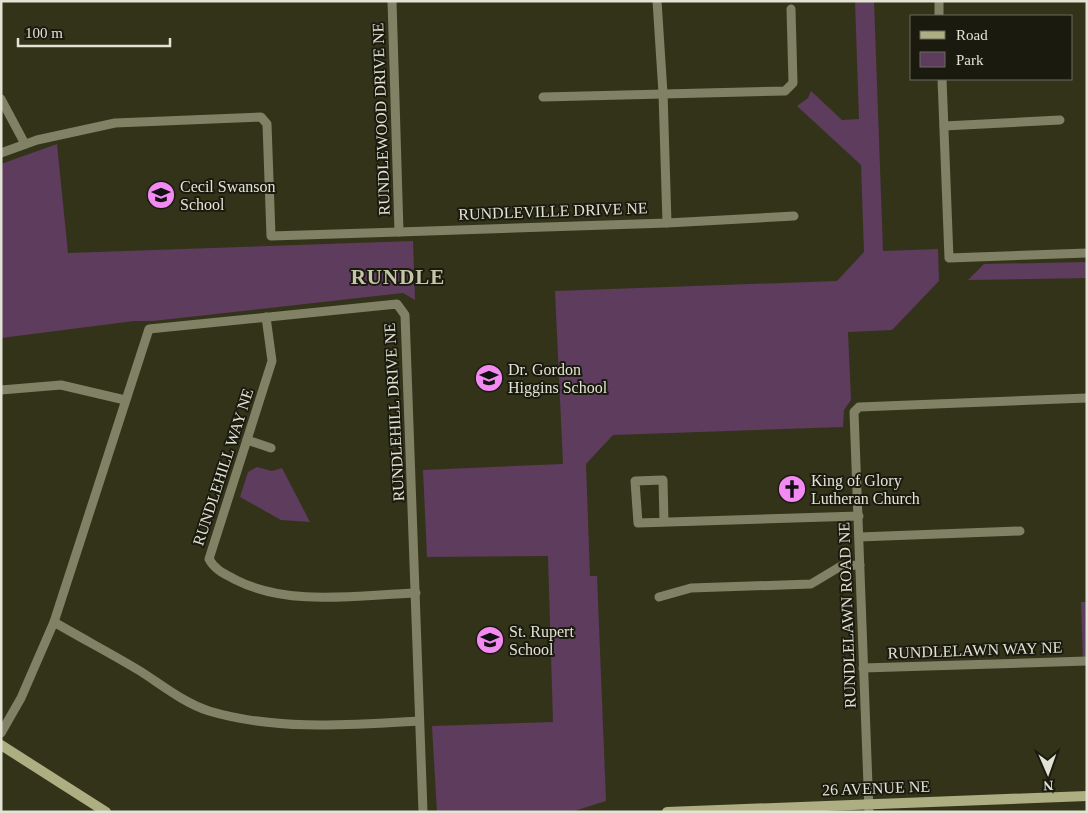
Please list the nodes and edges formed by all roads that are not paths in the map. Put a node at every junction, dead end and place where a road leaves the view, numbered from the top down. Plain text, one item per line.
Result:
1 (392, 1) edge
2 (657, 1) edge
3 (938, 1) edge
4 (790, 9) dead end
5 (939, 15) edge
6 (942, 80) edge
7 (663, 93) junction
8 (543, 97) dead end
9 (1, 98) edge
10 (1060, 120) dead end
11 (944, 126) junction
12 (25, 144) junction
13 (1, 154) edge
14 (794, 216) dead end
15 (667, 222) junction
16 (400, 232) junction
17 (1087, 253) edge
18 (266, 317) junction
19 (1, 390) edge
20 (1087, 398) edge
21 (125, 400) junction
22 (247, 440) junction
23 (271, 448) dead end
24 (859, 516) junction
25 (664, 522) junction
26 (1020, 531) dead end
27 (860, 536) junction
28 (860, 566) junction
29 (416, 593) junction
30 (659, 597) dead end
31 (54, 622) junction
32 (1087, 661) edge
33 (863, 668) junction
34 (419, 720) junction
35 (1, 733) edge
36 (1, 745) edge
37 (1087, 796) edge
38 (868, 808) edge
39 (106, 812) edge
40 (423, 812) edge
41 (667, 812) edge

1 - 16 street, RUNDLEWOOD DRIVE NE
2 - 7 street, RUNDLEVILLE DRIVE NE
3 - 5 street
4 - 7 street
6 - 11 street
7 - 8 street
7 - 15 street, RUNDLEVILLE DRIVE NE
9 - 12 street
10 - 11 street
11 - 17 street
12 - 13 street, RUNDLEWOOD DRIVE NE
12 - 16 street, RUNDLEWOOD DRIVE NE
14 - 15 street
15 - 16 street, RUNDLEVILLE DRIVE NE
18 - 21 street, RUNDLEHILL DRIVE NE
18 - 22 street, RUNDLEHILL WAY NE
18 - 29 street, RUNDLEHILL DRIVE NE
19 - 21 street
20 - 24 street, RUNDLELAWN ROAD NE
21 - 31 street, RUNDLEHILL DRIVE NE
22 - 23 street
22 - 29 street, RUNDLEHILL WAY NE
24 - 25 street
24 - 27 street, RUNDLELAWN ROAD NE
25 - 25 street
26 - 27 street
27 - 28 street, RUNDLELAWN ROAD NE
28 - 30 street
28 - 33 street, RUNDLELAWN ROAD NE
29 - 34 street, RUNDLEHILL DRIVE NE
31 - 34 street
31 - 35 street, RUNDLEHILL DRIVE NE
32 - 33 street, RUNDLELAWN WAY NE
33 - 38 street, RUNDLELAWN ROAD NE
34 - 40 street, RUNDLEHILL DRIVE NE
36 - 39 street
37 - 38 street, 26 AVENUE NE
38 - 41 street, 26 AVENUE NE

